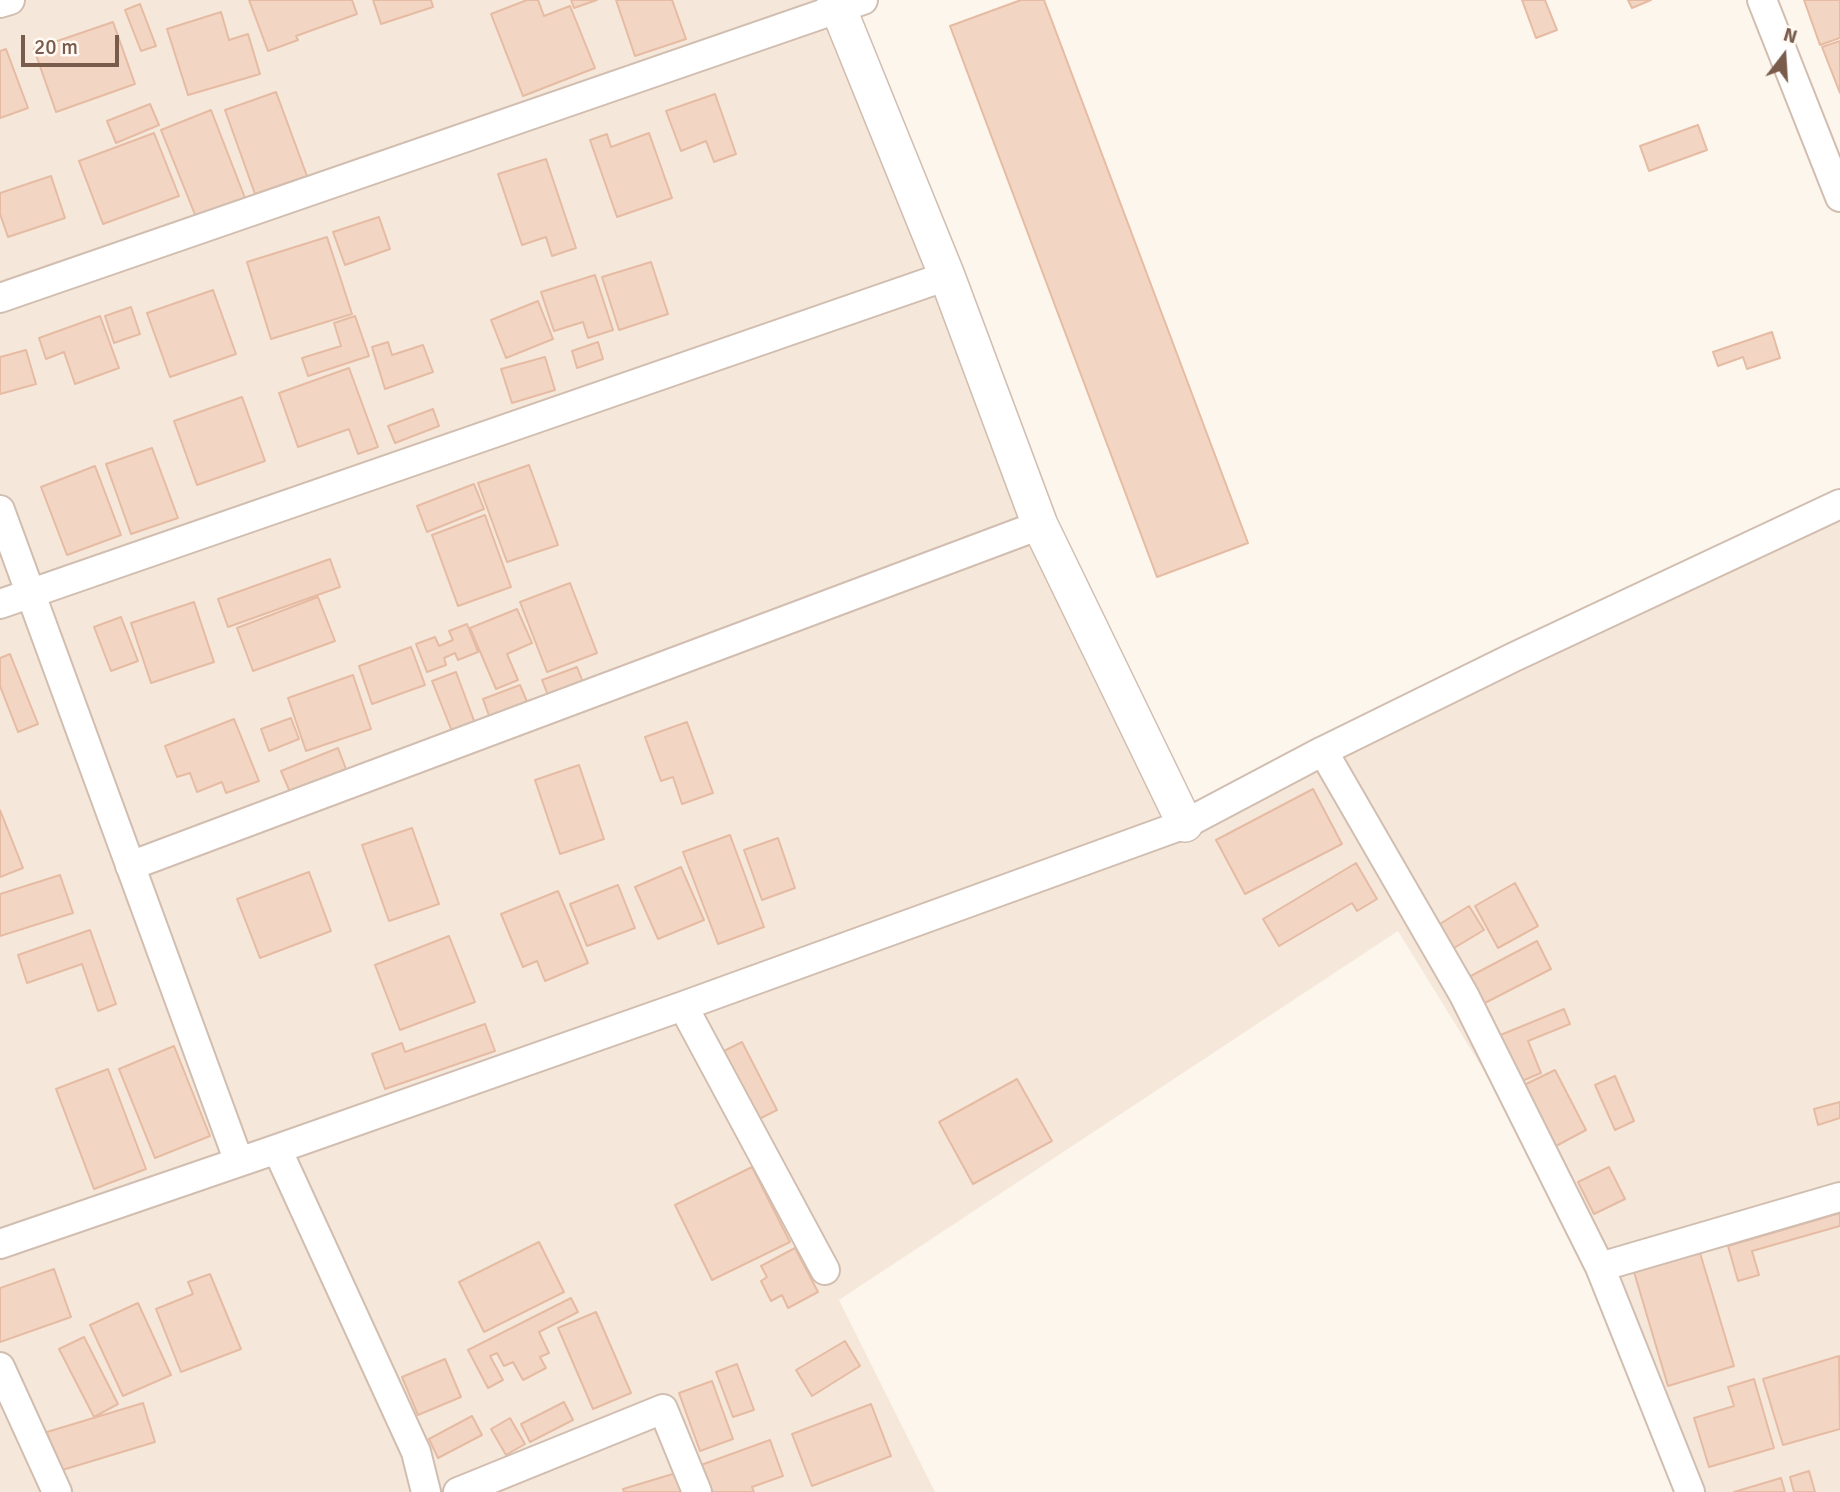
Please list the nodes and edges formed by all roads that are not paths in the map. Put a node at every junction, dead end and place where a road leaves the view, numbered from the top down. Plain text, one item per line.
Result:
1 (10, 0) edge
2 (1762, 0) edge
3 (0, 3) edge
4 (846, 3) edge
5 (1840, 197) edge
6 (947, 276) junction
7 (0, 298) edge
8 (1840, 504) edge
9 (0, 510) edge
10 (1040, 525) junction
11 (31, 593) junction
12 (0, 604) edge
13 (1323, 751) junction
14 (1185, 824) junction
15 (130, 866) junction
16 (683, 1006) junction
17 (277, 1149) junction
18 (239, 1162) junction
19 (1840, 1197) edge
20 (0, 1244) edge
21 (1600, 1267) junction
22 (825, 1269) dead end
23 (0, 1367) edge
24 (57, 1492) edge
25 (426, 1492) edge
26 (458, 1492) edge
27 (697, 1492) edge
28 (1690, 1492) edge

1 - 3 street
2 - 5 street
4 - 6 street
4 - 7 street
6 - 10 street
6 - 11 street
8 - 13 street
9 - 11 street
10 - 14 street
10 - 15 street
11 - 12 street
11 - 15 street
13 - 14 street
13 - 21 street
14 - 16 street
15 - 18 street
16 - 17 street
16 - 22 street
17 - 18 street
17 - 25 street
18 - 20 street
19 - 21 street
21 - 28 street
23 - 24 street
26 - 27 street

